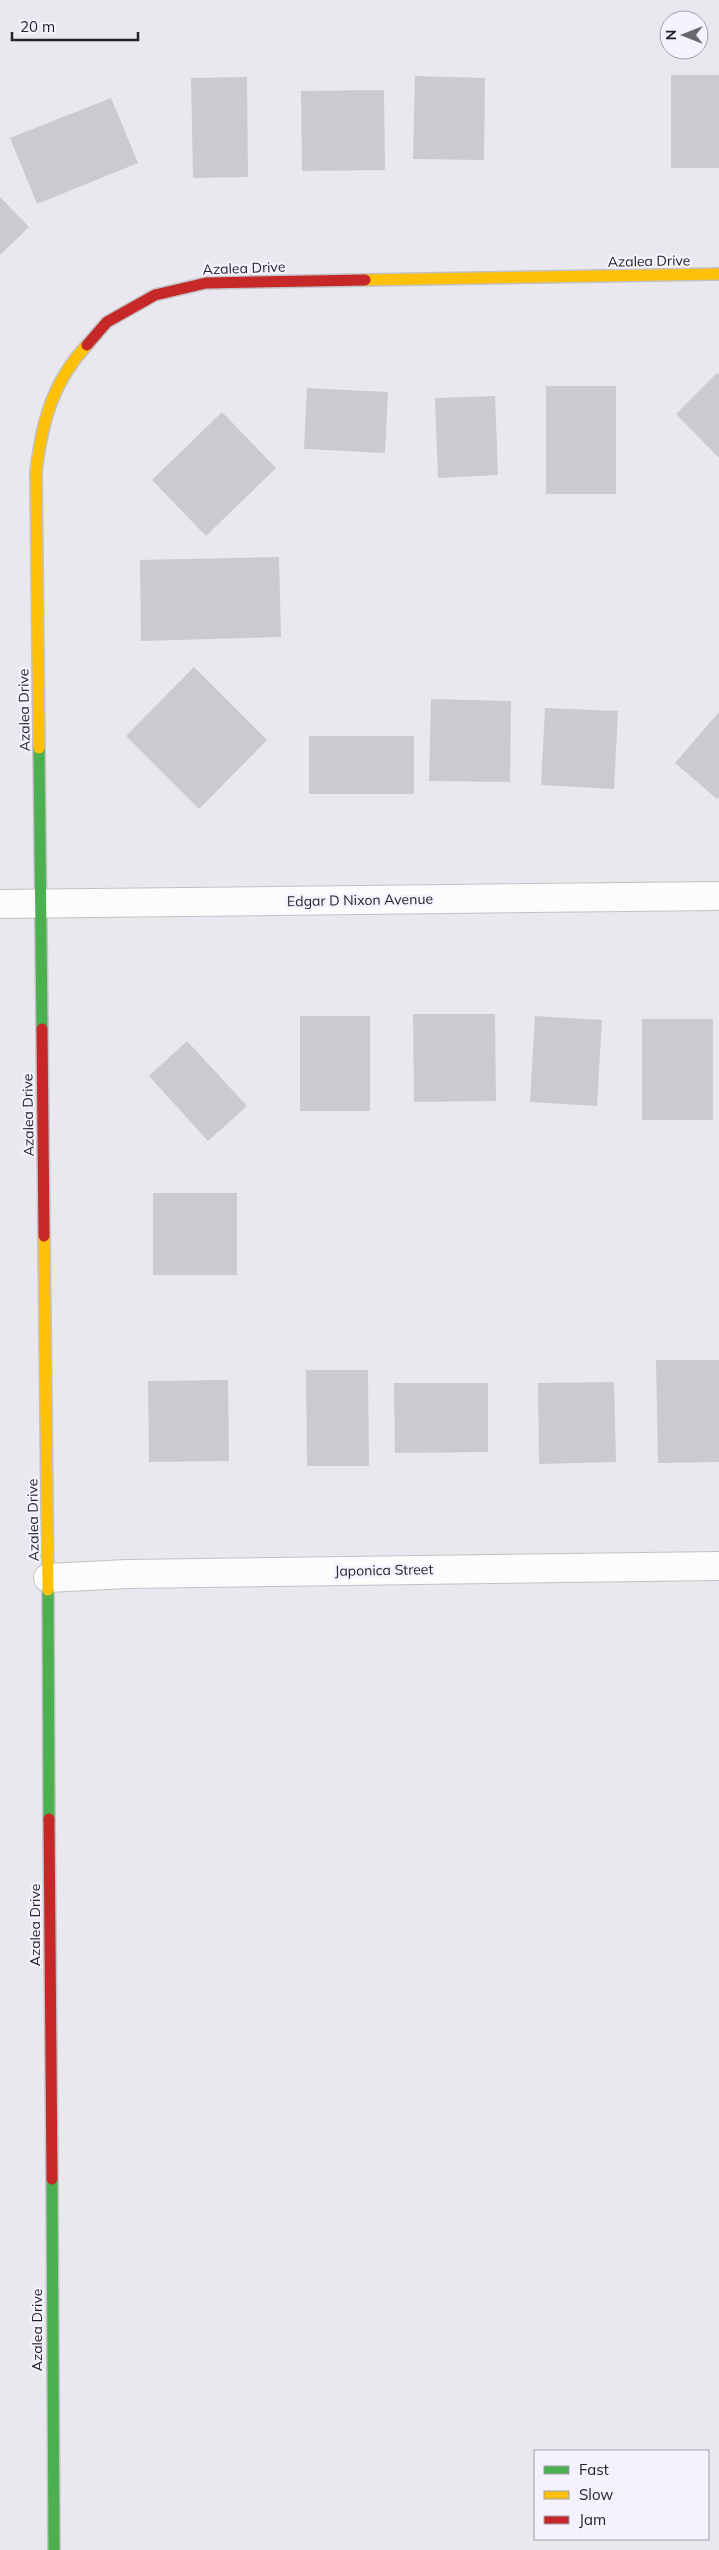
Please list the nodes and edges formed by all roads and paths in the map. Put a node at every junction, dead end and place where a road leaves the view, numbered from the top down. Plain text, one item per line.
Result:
1 (719, 274) edge
2 (719, 896) edge
3 (0, 904) edge
4 (40, 904) junction
5 (719, 1566) edge
6 (48, 1578) junction
7 (54, 2550) edge

1 - 4 street, Azalea Drive
2 - 4 street, Edgar D Nixon Avenue
3 - 4 street, Edgar D Nixon Avenue
4 - 6 street, Azalea Drive
5 - 6 street, Japonica Street
6 - 7 street, Azalea Drive

